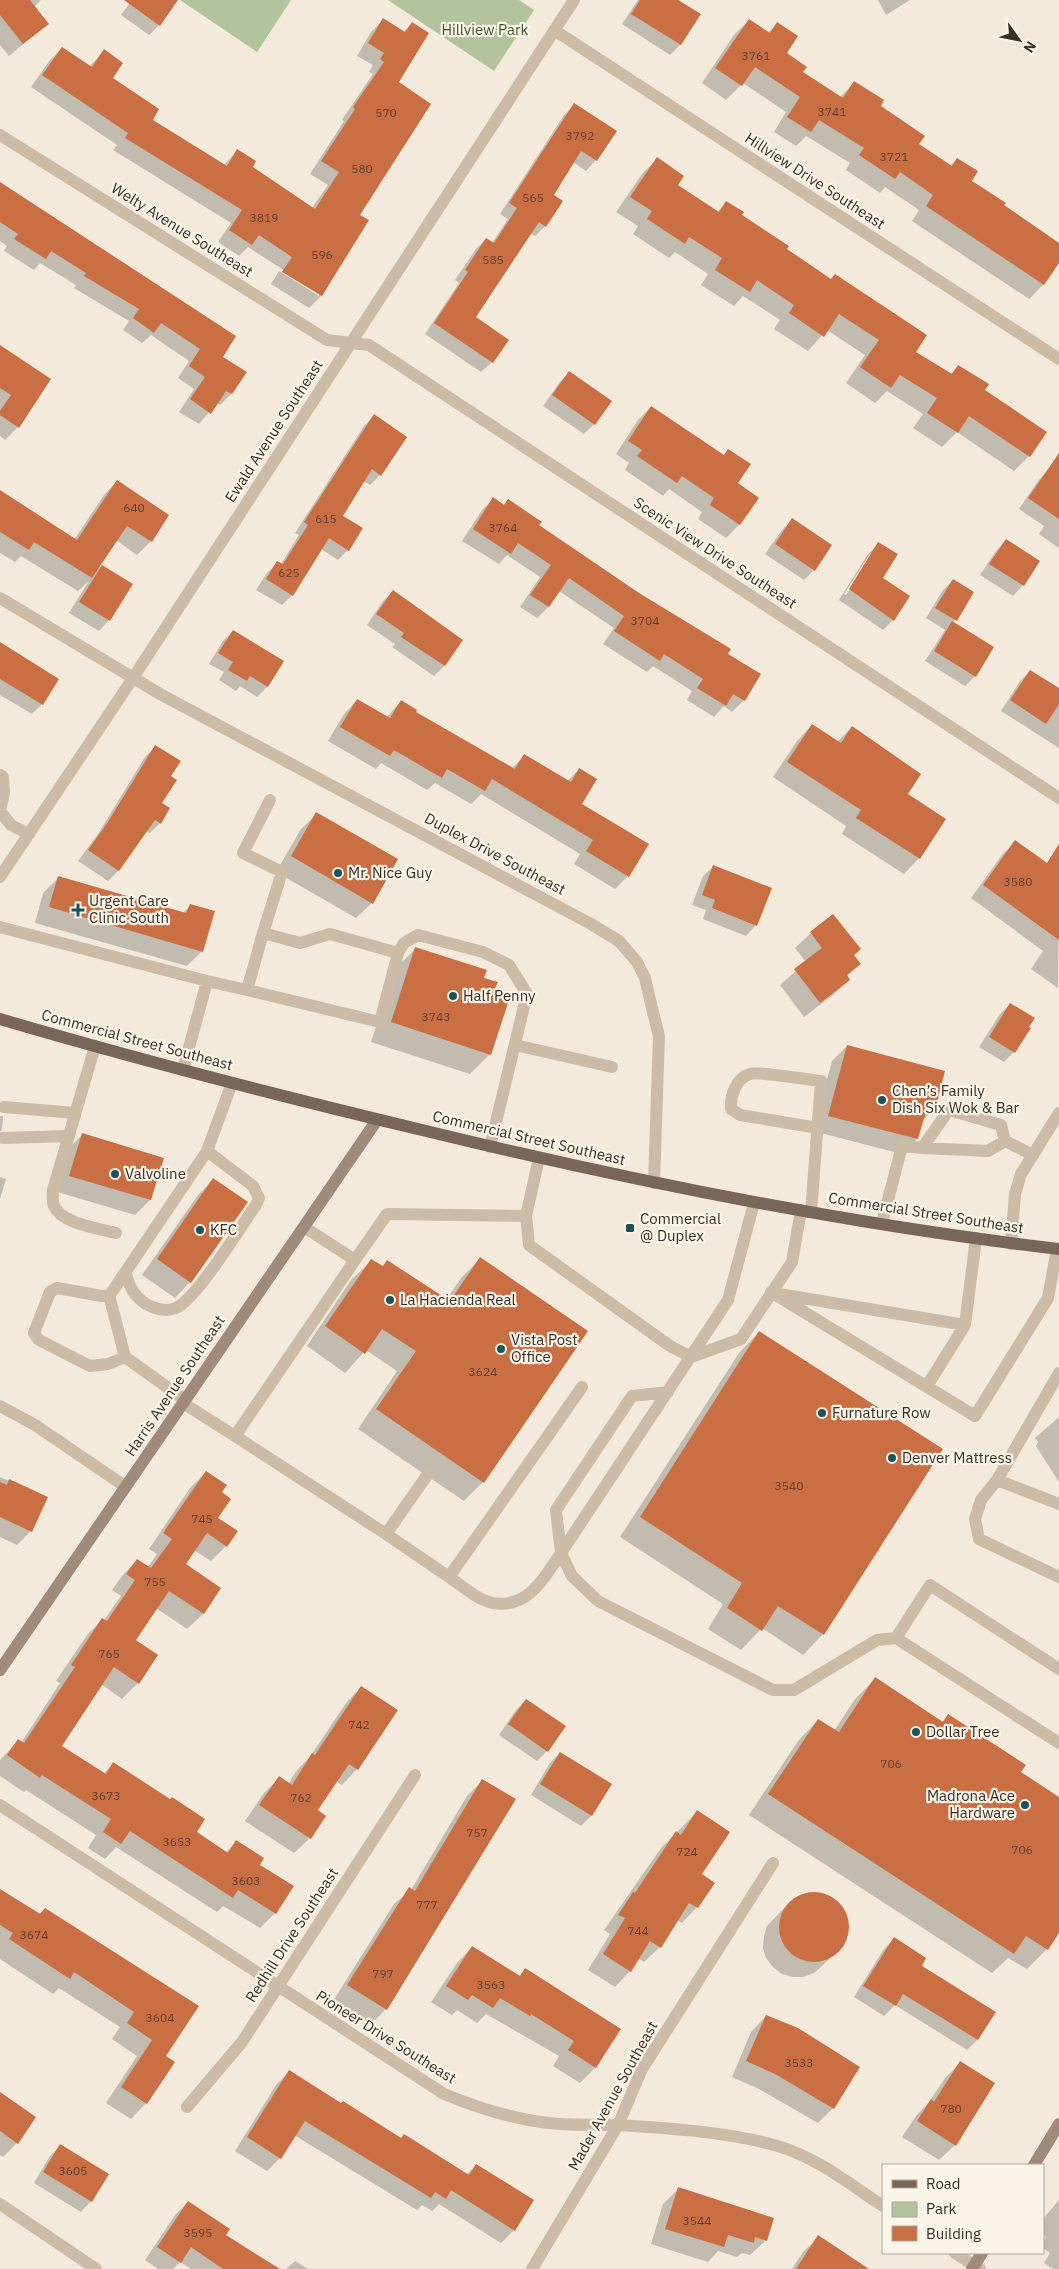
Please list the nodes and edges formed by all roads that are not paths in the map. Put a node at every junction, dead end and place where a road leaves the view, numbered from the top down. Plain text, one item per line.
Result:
1 (574, 0) edge
2 (554, 30) junction
3 (0, 135) edge
4 (351, 343) junction
5 (1059, 359) edge
6 (0, 598) edge
7 (133, 678) junction
8 (0, 775) edge
9 (1059, 798) edge
10 (270, 800) dead end
11 (0, 811) edge
12 (29, 834) junction
13 (0, 877) edge
14 (0, 927) edge
15 (263, 933) junction
16 (398, 953) junction
17 (207, 981) junction
18 (247, 990) junction
19 (0, 1019) edge
20 (515, 1045) junction
21 (95, 1046) junction
22 (612, 1067) dead end
23 (183, 1070) junction
24 (232, 1083) junction
25 (4, 1107) dead end
26 (75, 1113) junction
27 (1059, 1113) edge
28 (377, 1120) junction
29 (818, 1128) junction
30 (69, 1136) junction
31 (3, 1138) dead end
32 (1005, 1141) junction
33 (490, 1147) junction
34 (922, 1148) junction
35 (208, 1151) junction
36 (1033, 1155) junction
37 (540, 1158) junction
38 (654, 1183) junction
39 (754, 1203) junction
40 (806, 1211) junction
41 (526, 1216) junction
42 (882, 1223) junction
43 (304, 1227) junction
44 (116, 1232) dead end
45 (976, 1238) junction
46 (1011, 1244) junction
47 (1058, 1249) edge
48 (354, 1260) junction
49 (126, 1273) junction
50 (771, 1292) junction
51 (109, 1295) junction
52 (965, 1325) junction
53 (125, 1357) junction
54 (691, 1357) junction
55 (1059, 1374) edge
56 (582, 1386) dead end
57 (927, 1386) junction
58 (668, 1392) junction
59 (184, 1401) junction
60 (0, 1406) edge
61 (235, 1436) junction
62 (428, 1474) dead end
63 (997, 1480) junction
64 (126, 1486) junction
65 (1059, 1504) edge
66 (386, 1534) junction
67 (561, 1553) junction
68 (449, 1577) junction
69 (1059, 1578) edge
70 (896, 1638) junction
71 (1059, 1669) edge
72 (0, 1670) edge
73 (1059, 1743) edge
74 (415, 1775) dead end
75 (0, 1805) edge
76 (773, 1863) dead end
77 (278, 1987) junction
78 (187, 2107) dead end
79 (1059, 2124) edge
80 (618, 2125) junction
81 (1035, 2164) edge
82 (0, 2204) edge
83 (882, 2205) edge
84 (956, 2254) edge
85 (982, 2254) edge
86 (976, 2268) edge
87 (96, 2269) edge
88 (532, 2269) edge

1 - 2 street, Ewald Avenue Southeast
2 - 4 street, Ewald Avenue Southeast
2 - 5 street, Hillview Drive Southeast
3 - 4 street, Welty Avenue Southeast
4 - 7 street, Ewald Avenue Southeast
4 - 9 street, Scenic View Drive Southeast
6 - 7 street, Duplex Drive Southeast
7 - 12 street, Ewald Avenue Southeast
7 - 38 street, Duplex Drive Southeast
8 - 11 street
10 - 15 street
11 - 12 street
12 - 13 street, Ewald Avenue Southeast
14 - 17 street
15 - 16 street
15 - 18 street
16 - 18 street
16 - 20 street
17 - 18 street
17 - 23 street
19 - 21 main road, Commercial Street Southeast
20 - 22 street
20 - 33 street
21 - 23 main road, Commercial Street Southeast
21 - 26 street
23 - 24 main road, Commercial Street Southeast
24 - 28 main road, Commercial Street Southeast
24 - 35 street
25 - 26 street
26 - 30 street
27 - 36 street
28 - 33 main road, Commercial Street Southeast
28 - 43 street, Harris Avenue Southeast
29 - 29 street
29 - 40 street
30 - 31 street
30 - 44 street
32 - 34 street
32 - 34 street
32 - 36 street
33 - 37 main road, Commercial Street Southeast
34 - 42 street
35 - 49 street
35 - 49 street
36 - 46 street
37 - 38 main road, Commercial Street Southeast
37 - 41 street
38 - 39 main road, Commercial Street Southeast
39 - 40 main road, Commercial Street Southeast
39 - 54 street
40 - 42 main road, Commercial Street Southeast
40 - 50 street
41 - 48 street
41 - 54 street
42 - 45 main road, Commercial Street Southeast
43 - 48 street
43 - 59 street, Harris Avenue Southeast
45 - 46 main road, Commercial Street Southeast
45 - 52 street
46 - 47 main road, Commercial Street Southeast
47 - 57 street
48 - 61 street
49 - 51 street
50 - 52 street
50 - 54 street
50 - 57 street
51 - 53 street
51 - 53 street
52 - 57 street
53 - 59 street
54 - 58 street
55 - 63 street
56 - 68 street
58 - 67 street
58 - 67 street
59 - 61 street
59 - 64 street, Harris Avenue Southeast
60 - 64 street
61 - 66 street
62 - 66 street
63 - 65 street
63 - 69 street
64 - 72 street, Harris Avenue Southeast
66 - 68 street
67 - 68 street
67 - 70 street
70 - 71 street
70 - 73 street
74 - 77 street, Redhill Drive Southeast
75 - 77 street, Pioneer Drive Southeast
76 - 80 street, Mader Avenue Southeast
77 - 78 street, Redhill Drive Southeast
77 - 80 street, Pioneer Drive Southeast
79 - 81 street
80 - 83 street, Pioneer Drive Southeast
80 - 88 street, Mader Avenue Southeast
82 - 87 street
84 - 86 street
85 - 86 street

